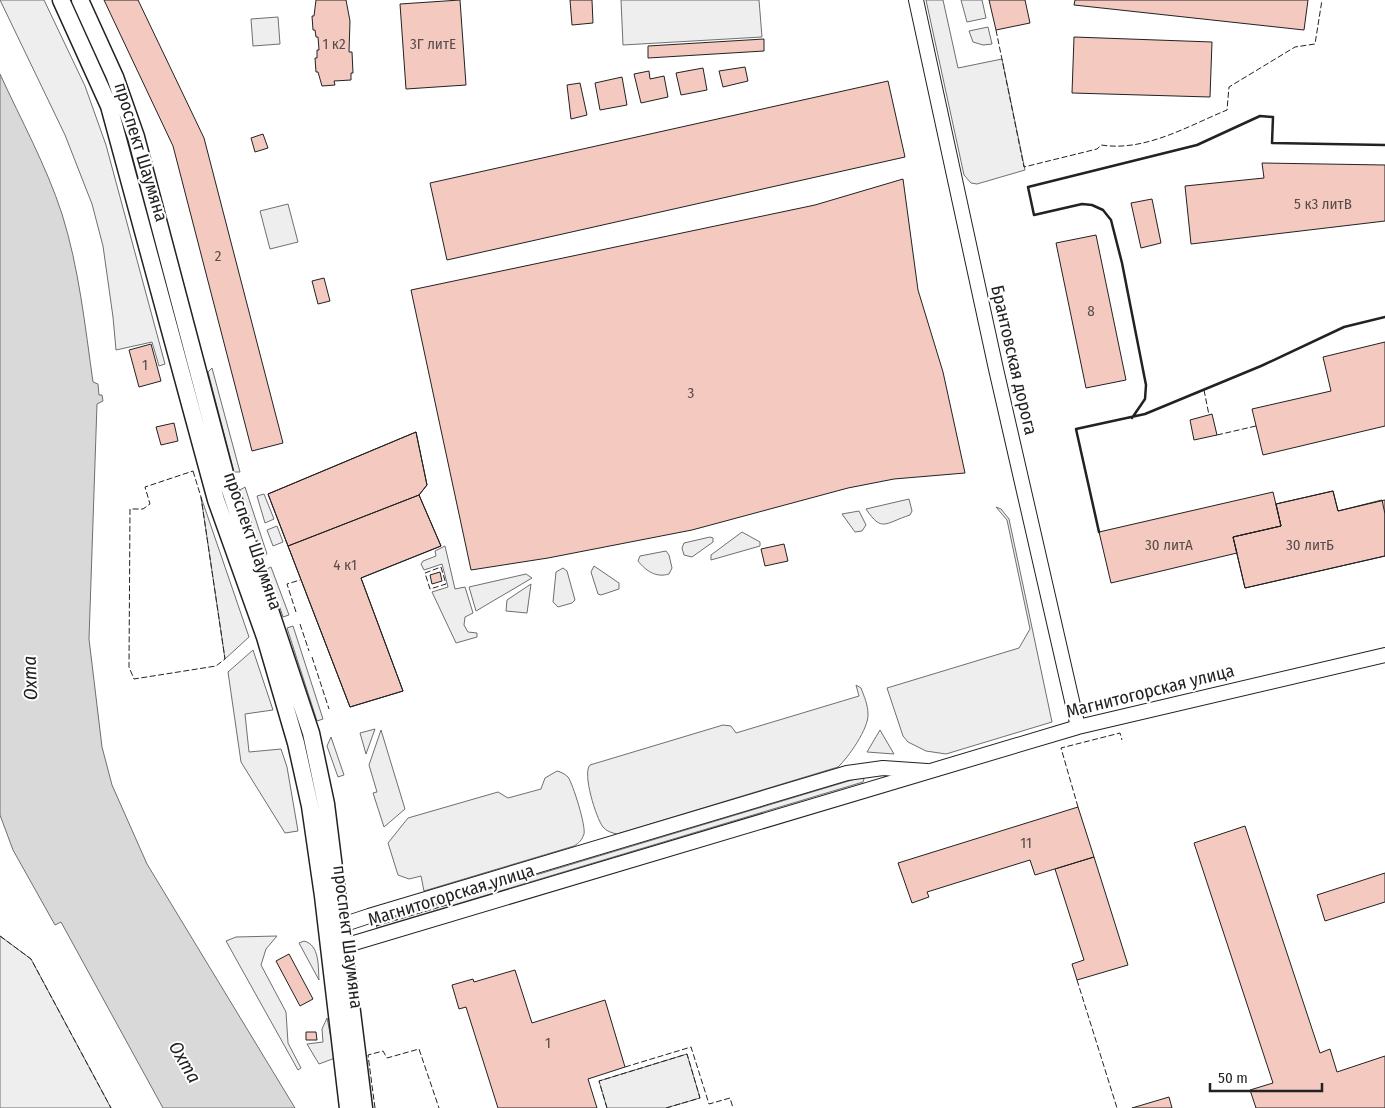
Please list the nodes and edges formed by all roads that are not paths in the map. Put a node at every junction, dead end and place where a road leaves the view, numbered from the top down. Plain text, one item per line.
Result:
1 (61, 0) edge
2 (80, 0) edge
3 (916, 0) edge
4 (1385, 655) edge
5 (1078, 727) junction
6 (926, 771) junction
7 (342, 925) junction
8 (328, 937) junction
9 (344, 946) junction
10 (348, 1108) edge
11 (364, 1108) edge

1 - 8 street, проспект Шаумяна
2 - 7 street, проспект Шаумяна
3 - 5 street, Брантовская дорога
4 - 5 street, Магнитогорская улица
5 - 6 street, Магнитогорская улица
6 - 7 street, Магнитогорская улица
6 - 9 street, Магнитогорская улица
7 - 8 street, Магнитогорская улица
7 - 9 street, проспект Шаумяна
8 - 9 street
8 - 10 street, проспект Шаумяна
9 - 11 street, проспект Шаумяна

